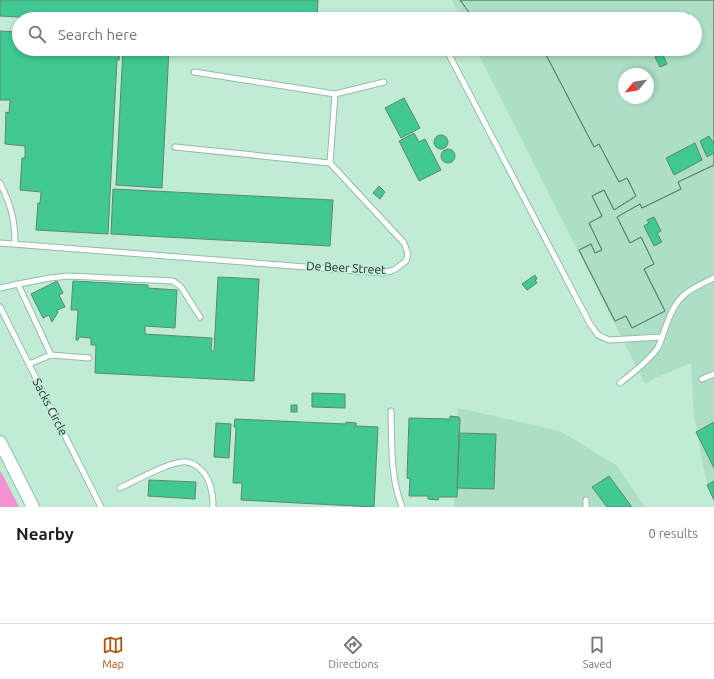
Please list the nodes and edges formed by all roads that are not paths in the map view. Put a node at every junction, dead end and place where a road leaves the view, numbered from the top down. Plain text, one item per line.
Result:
1 (450, 56) edge
2 (194, 72) dead end
3 (384, 82) dead end
4 (335, 94) junction
5 (175, 147) dead end
6 (330, 163) junction
7 (0, 183) edge
8 (0, 243) edge
9 (15, 244) junction
10 (714, 278) edge
11 (18, 284) junction
12 (0, 288) edge
13 (0, 307) edge
14 (200, 317) dead end
15 (662, 337) junction
16 (52, 355) junction
17 (89, 358) dead end
18 (29, 364) junction
19 (714, 374) edge
20 (702, 379) dead end
21 (620, 383) dead end
22 (391, 410) dead end
23 (0, 442) edge
24 (120, 488) dead end
25 (586, 500) dead end
26 (33, 507) edge
27 (101, 507) edge
28 (213, 507) edge
29 (402, 507) edge
30 (586, 507) edge

1 - 15 lane
2 - 4 lane
3 - 4 lane
4 - 6 lane
5 - 6 lane
6 - 9 lane, De Beer Street
7 - 9 lane
8 - 9 lane, De Beer Street
10 - 15 lane
11 - 12 lane
11 - 14 lane
11 - 16 lane
13 - 18 lane, Sacks Circle
15 - 21 lane
16 - 17 lane
16 - 18 lane
18 - 27 lane, Sacks Circle
19 - 20 lane
22 - 29 lane
23 - 26 street
24 - 28 lane
25 - 30 lane

